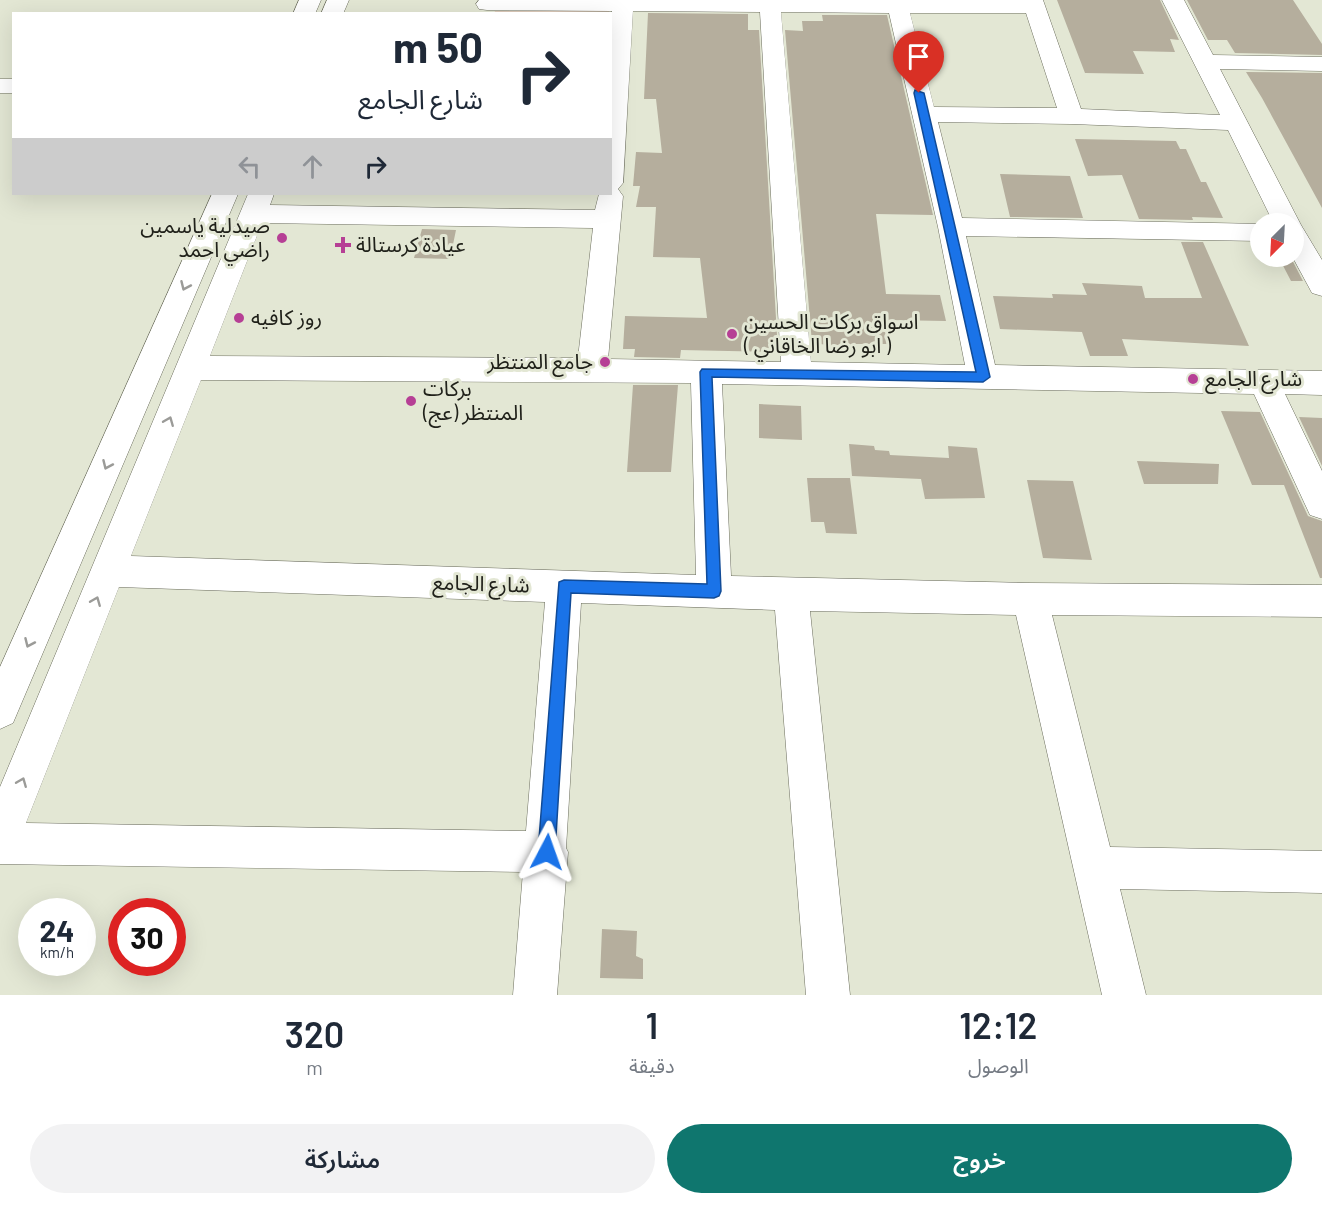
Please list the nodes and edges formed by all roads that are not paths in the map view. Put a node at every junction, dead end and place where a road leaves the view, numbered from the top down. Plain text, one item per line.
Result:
1 (1173, 0) edge
2 (1033, 3) edge
3 (623, 5) junction
4 (770, 5) junction
5 (486, 6) edge
6 (898, 6) junction
7 (1205, 62) junction
8 (1322, 64) edge
9 (613, 111) edge
10 (924, 114) junction
11 (1072, 116) junction
12 (1236, 123) junction
13 (612, 135) edge
14 (225, 195) edge
15 (257, 204) edge
16 (609, 206) edge
17 (1282, 213) edge
18 (951, 227) junction
19 (1250, 232) edge
20 (1304, 252) edge
21 (1322, 286) edge
22 (191, 368) junction
23 (592, 370) junction
24 (706, 372) junction
25 (797, 374) junction
26 (983, 377) junction
27 (1264, 382) junction
28 (1322, 383) edge
29 (1322, 505) edge
30 (108, 571) junction
31 (564, 586) junction
32 (714, 591) junction
33 (791, 594) junction
34 (1030, 599) junction
35 (1322, 601) edge
36 (0, 710) edge
37 (0, 836) edge
38 (0, 843) edge
39 (547, 852) junction
40 (1095, 868) junction
41 (1322, 872) edge
42 (535, 995) edge
43 (828, 995) edge
44 (1124, 995) edge

1 - 7 street
2 - 6 street
2 - 11 street
3 - 4 street
3 - 5 street
3 - 9 street
4 - 6 street
4 - 25 street
6 - 10 street
7 - 8 street
7 - 12 street
9 - 13 street
10 - 11 street
10 - 18 street
11 - 12 street
12 - 17 street
14 -> 36 street
15 - 16 street
15 - 22 street
16 - 23 street
18 - 19 street
18 - 26 street
20 - 21 street
22 - 23 street
30 -> 22 street
23 - 24 street
24 - 25 street
24 - 32 street
25 - 26 street
26 - 27 street
27 - 28 street
27 - 29 street
30 - 31 street, شارع الجامع
37 -> 30 street
31 - 32 street, شارع الجامع
31 - 39 street
32 - 33 street, شارع الجامع
33 - 34 street, شارع الجامع
33 - 43 street
34 - 35 street, شارع الجامع
34 - 40 street
38 - 39 street
39 - 42 street
40 - 41 street
40 - 44 street

